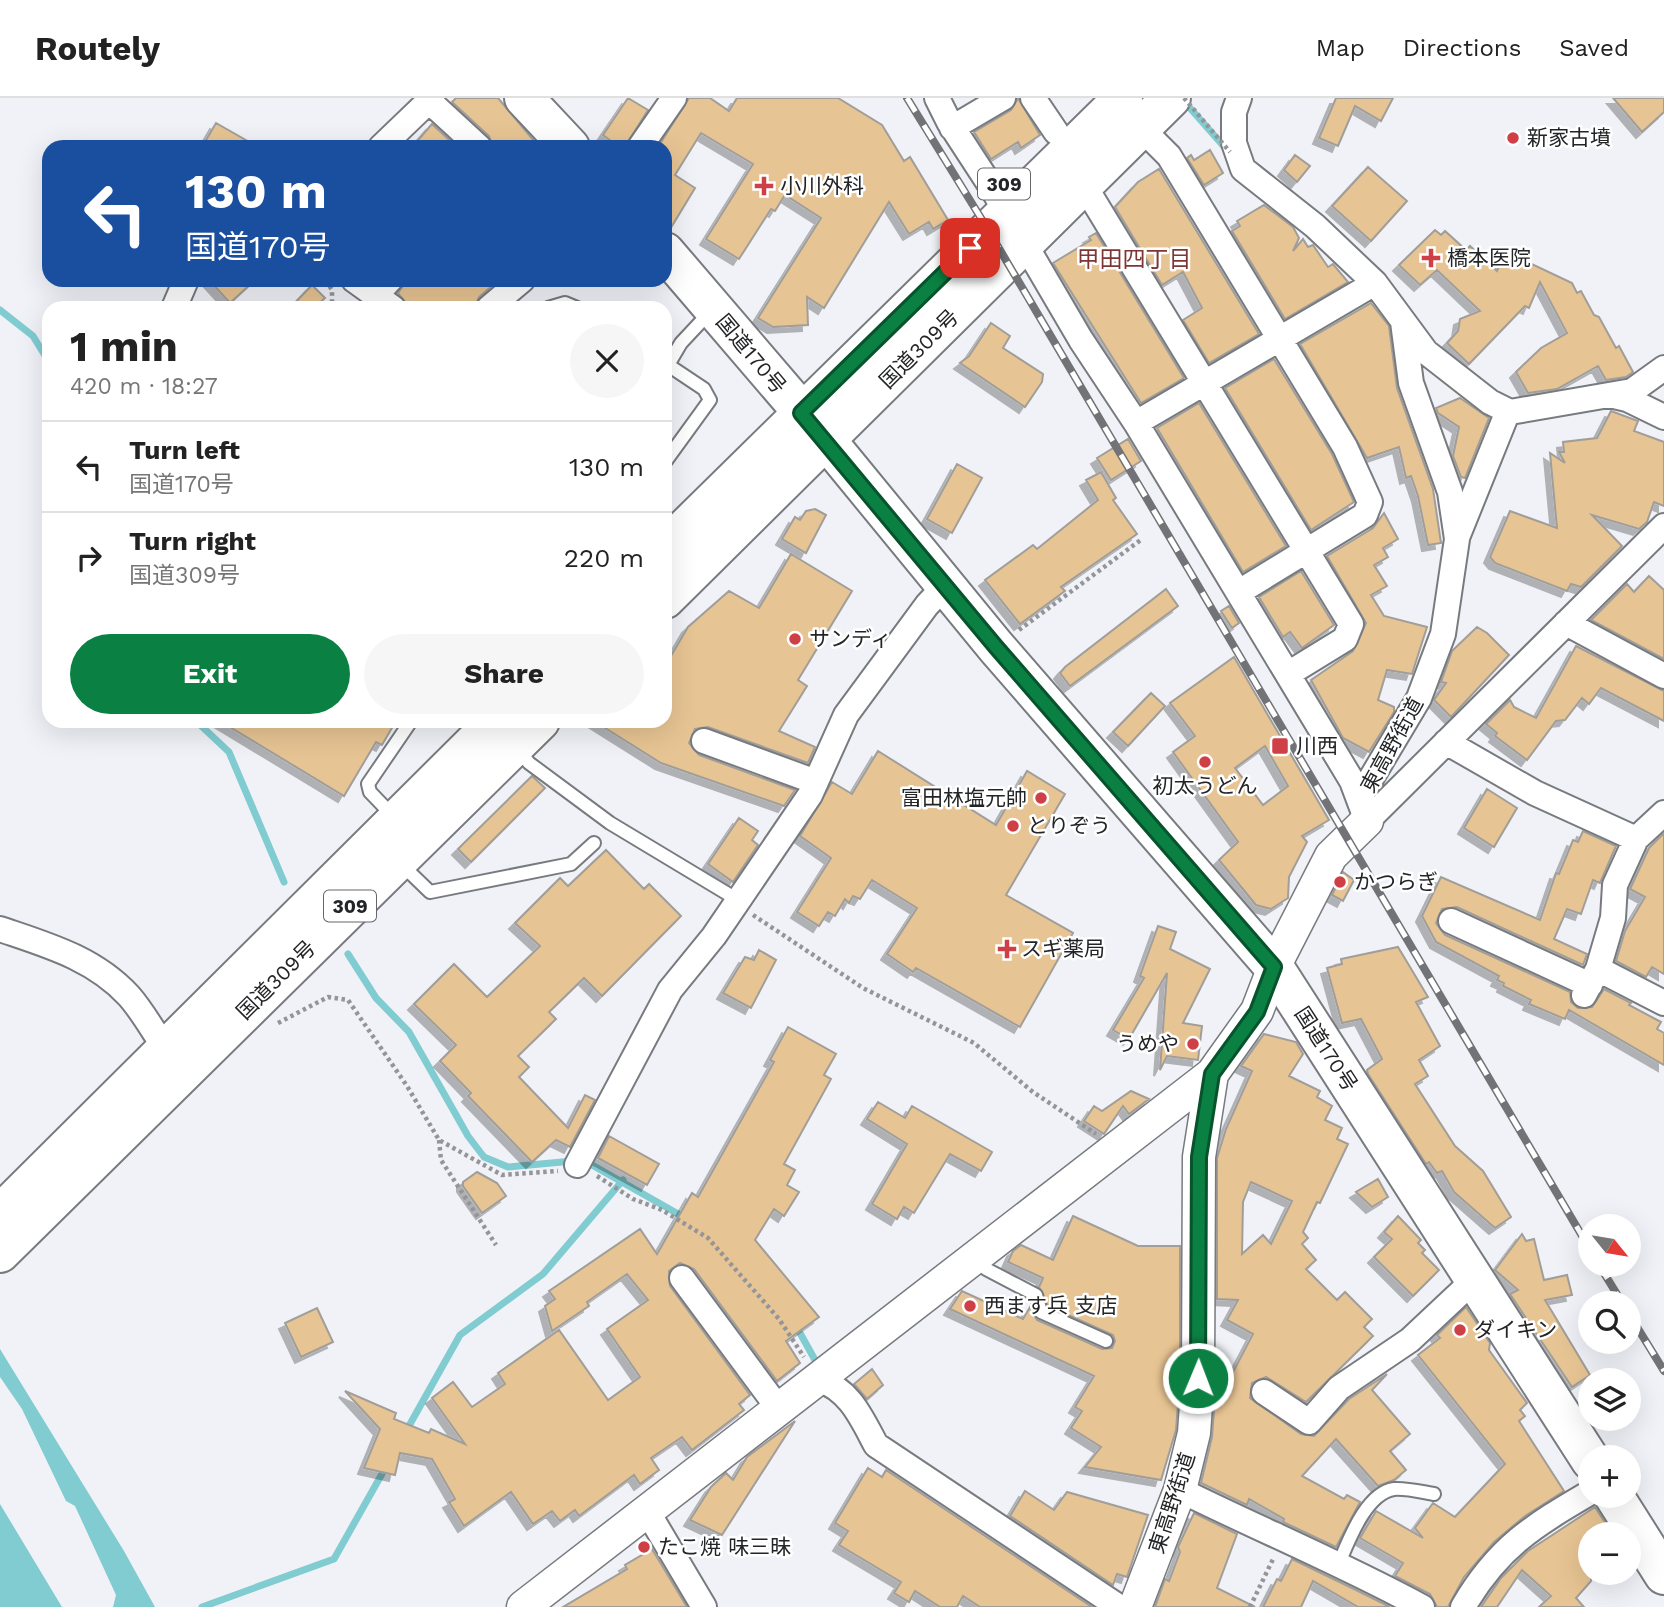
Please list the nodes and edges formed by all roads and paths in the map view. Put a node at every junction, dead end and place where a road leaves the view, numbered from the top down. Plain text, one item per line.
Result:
1 (524, 98) edge
2 (674, 98) edge
3 (937, 98) edge
4 (1003, 98) edge
5 (1033, 98) edge
6 (1092, 98) edge
7 (1123, 98) edge
8 (1171, 98) edge
9 (1184, 98) edge
10 (1199, 98) edge
11 (1240, 98) edge
12 (430, 99) edge
13 (953, 128) junction
14 (1056, 132) junction
15 (388, 140) edge
16 (472, 140) edge
17 (563, 140) edge
18 (645, 140) edge
19 (1155, 142) junction
20 (1235, 155) junction
21 (1084, 185) junction
22 (1009, 217) junction
23 (672, 260) edge
24 (1375, 282) junction
25 (364, 287) edge
26 (514, 287) edge
27 (383, 301) edge
28 (497, 301) edge
29 (713, 309) junction
30 (1403, 320) junction
31 (1279, 339) junction
32 (672, 357) edge
33 (672, 368) edge
34 (1664, 368) edge
35 (1205, 383) junction
36 (1605, 394) junction
37 (1508, 411) junction
38 (801, 413) junction
39 (1664, 417) edge
40 (1136, 423) junction
41 (827, 441) junction
42 (672, 452) edge
43 (1664, 526) edge
44 (673, 536) edge
45 (1142, 538) dead end
46 (1457, 539) junction
47 (1307, 551) junction
48 (945, 586) junction
49 (672, 592) edge
50 (1239, 592) junction
51 (1566, 624) junction
52 (996, 647) junction
53 (1288, 674) junction
54 (1664, 676) edge
55 (406, 728) edge
56 (517, 729) edge
57 (705, 741) dead end
58 (1446, 742) junction
59 (816, 782) junction
60 (1364, 809) junction
61 (1664, 813) edge
62 (398, 820) junction
63 (1636, 839) junction
64 (594, 843) dead end
65 (397, 860) junction
66 (736, 901) junction
67 (1451, 921) dead end
68 (0, 929) edge
69 (1274, 967) junction
70 (1590, 983) junction
71 (1664, 1003) edge
72 (246, 1009) junction
73 (161, 1068) junction
74 (1212, 1074) junction
75 (439, 1140) junction
76 (1108, 1153) junction
77 (577, 1165) junction
78 (0, 1214) edge
79 (496, 1245) dead end
80 (0, 1252) edge
81 (976, 1257) junction
82 (682, 1278) dead end
83 (1475, 1279) junction
84 (1106, 1341) dead end
85 (824, 1374) junction
86 (1264, 1392) dead end
87 (779, 1409) junction
88 (1581, 1445) edge
89 (1180, 1490) junction
90 (1434, 1494) dead end
91 (1578, 1499) edge
92 (1622, 1508) edge
93 (646, 1511) junction
94 (1282, 1541) junction
95 (1339, 1563) junction
96 (1664, 1575) edge
97 (523, 1607) edge
98 (704, 1607) edge
99 (1119, 1607) edge
100 (1135, 1607) edge
101 (1250, 1607) edge
102 (1422, 1607) edge
103 (1463, 1607) edge

1 - 17 highway
2 - 18 street
3 - 13 street
4 - 13 street
5 - 14 street
6 - 14 highway, 309
7 - 22 highway, 国道309号 / 309
8 - 21 highway, 国道309号 / 309
9 - 20 path, bridge
10 - 19 highway, 309
11 - 20 street
12 - 15 street
12 - 16 street
13 - 22 street
14 - 22 highway, 309
19 - 21 highway, 309
19 - 31 street
20 - 24 street, 東高野街道
21 - 22 highway, 国道309号 / 309
21 - 35 street
22 - 38 highway, 国道309号 / 309
22 - 40 street
22 - 41 highway, 国道309号 / 309
23 - 29 highway, 国道170号
24 - 30 street, 東高野街道
24 - 31 street
25 - 27 street
26 - 28 street
29 - 32 lane
29 - 38 highway, 国道170号
30 - 37 street
30 - 46 street, 東高野街道
31 - 35 street
31 - 47 street
33 - 42 lane
34 - 36 street
35 - 40 street
35 - 47 street
36 - 37 street
36 - 39 street
37 - 46 street
38 - 41 highway, 国道170号
38 - 44 highway, 国道309号 / 309
40 - 50 street
41 - 48 highway, 国道170号
41 - 49 highway, 国道309号 / 309
43 - 51 street
45 - 52 path
46 - 60 street, 東高野街道
47 - 50 street
47 - 53 street
48 - 52 highway, 国道170号
48 - 59 street
50 - 53 street
51 - 54 street
51 - 58 street
52 - 69 highway, 国道170号
53 - 60 street
55 - 62 lane
56 - 62 highway, 国道309号 / 309
56 - 65 highway, 国道309号 / 309
56 - 66 lane
57 - 59 street
58 - 60 street
58 - 63 street
59 - 66 street
60 - 69 street, 東高野街道
61 - 63 street
62 - 73 highway, 国道309号 / 309
63 - 70 street
64 - 65 lane
65 - 72 highway, 国道309号 / 309
66 - 76 path
66 - 77 street
67 - 70 street
68 - 73 street
69 - 74 street, 東高野街道
69 - 83 highway, 国道170号
70 - 71 street
72 - 73 highway, 国道309号 / 309
72 - 75 path
73 - 78 highway, 309
73 - 80 highway, 309
74 - 76 street
74 - 89 street, 東高野街道
75 - 77 path
75 - 79 path
76 - 81 street
77 - 85 path
81 - 84 lane
81 - 85 street
82 - 87 street
83 - 86 street
83 - 88 highway, 国道170号
85 - 87 street
85 - 99 street
87 - 93 street
89 - 94 street
89 - 100 street, 東高野街道
90 - 95 lane
91 - 103 street
92 - 96 highway
93 - 97 street
93 - 98 street
94 - 95 street
94 - 101 path
95 - 102 street

